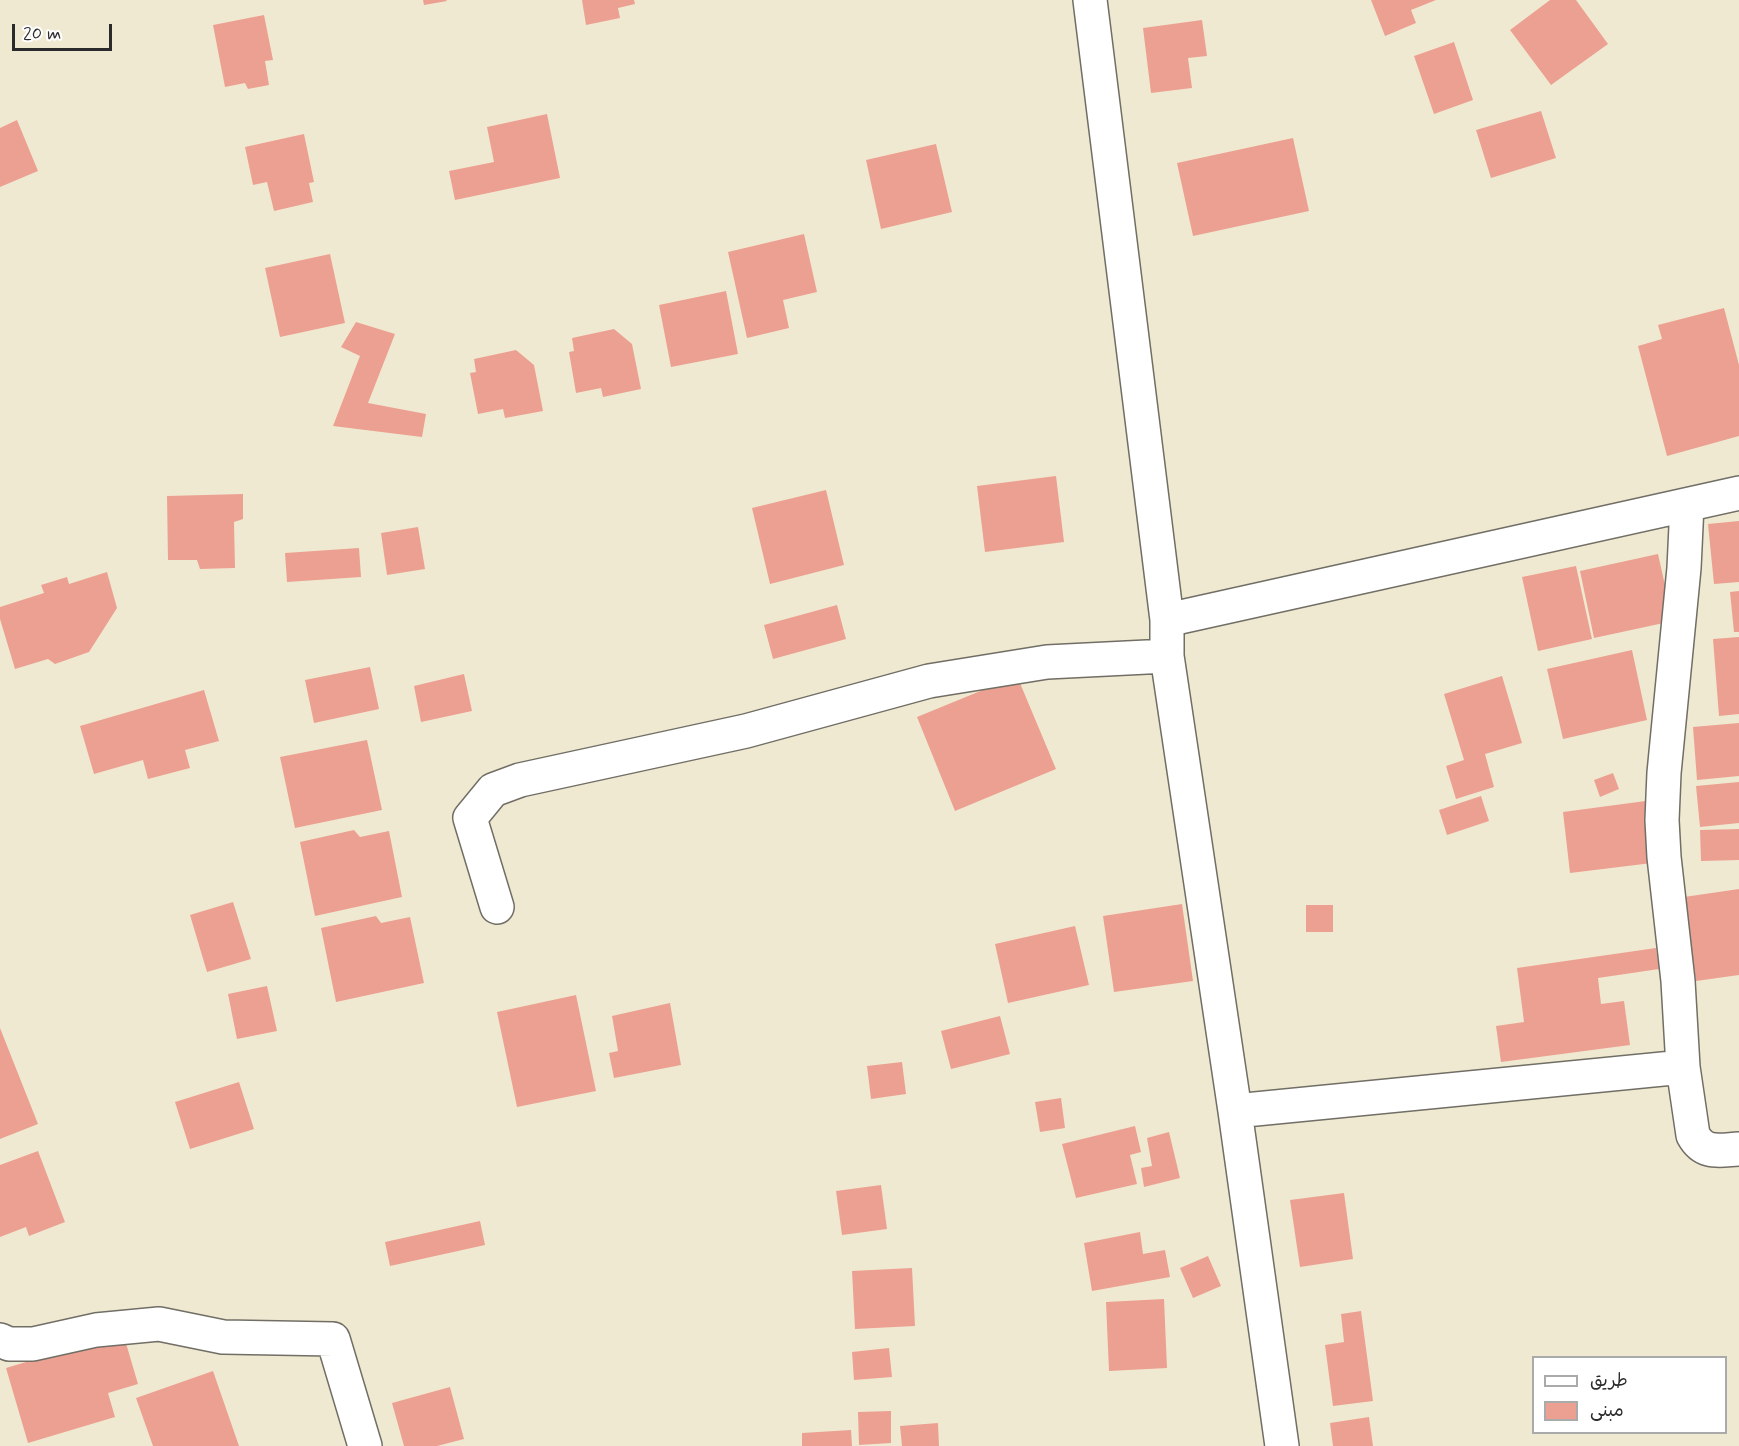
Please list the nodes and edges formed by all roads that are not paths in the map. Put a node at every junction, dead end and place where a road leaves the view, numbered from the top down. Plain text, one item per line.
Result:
1 (1090, 0) edge
2 (1739, 493) edge
3 (1687, 505) junction
4 (1167, 620) junction
5 (1167, 656) junction
6 (497, 907) dead end
7 (1683, 1067) junction
8 (1235, 1111) junction
9 (1739, 1149) edge
10 (0, 1340) edge
11 (365, 1446) edge
12 (1282, 1446) edge

1 - 4 street
2 - 3 street
3 - 4 street
3 - 7 street
4 - 5 street
5 - 6 street
5 - 8 street
7 - 8 street
7 - 9 street
8 - 12 street
10 - 11 street

